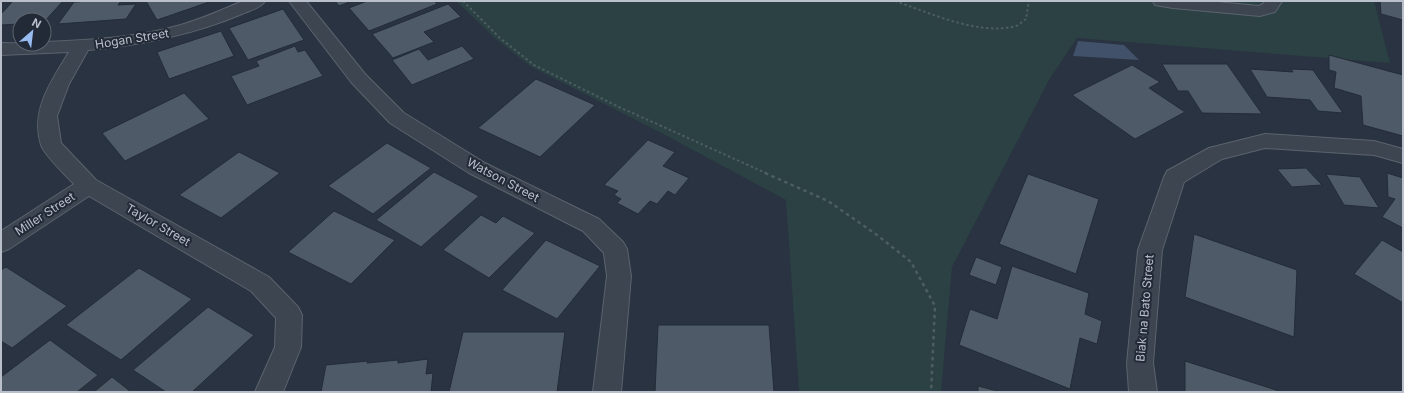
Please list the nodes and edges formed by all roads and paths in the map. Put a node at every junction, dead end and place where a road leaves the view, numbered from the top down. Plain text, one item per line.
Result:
1 (257, 1) edge
2 (297, 1) edge
3 (463, 1) edge
4 (895, 1) edge
5 (1028, 1) edge
6 (1161, 1) edge
7 (1274, 1) edge
8 (82, 46) junction
9 (1, 48) edge
10 (1403, 156) edge
11 (88, 186) junction
12 (1, 243) edge
13 (269, 392) edge
14 (608, 392) edge
15 (931, 392) edge
16 (1143, 392) edge

1 - 8 street, Hogan Street
2 - 14 street, Watson Street
3 - 15 path
4 - 5 path
6 - 7 street
8 - 9 street, Hogan Street
8 - 11 street, Taylor Street
10 - 16 street, Biak na Bato Street
11 - 12 street, Miller Street
11 - 13 street, Taylor Street

